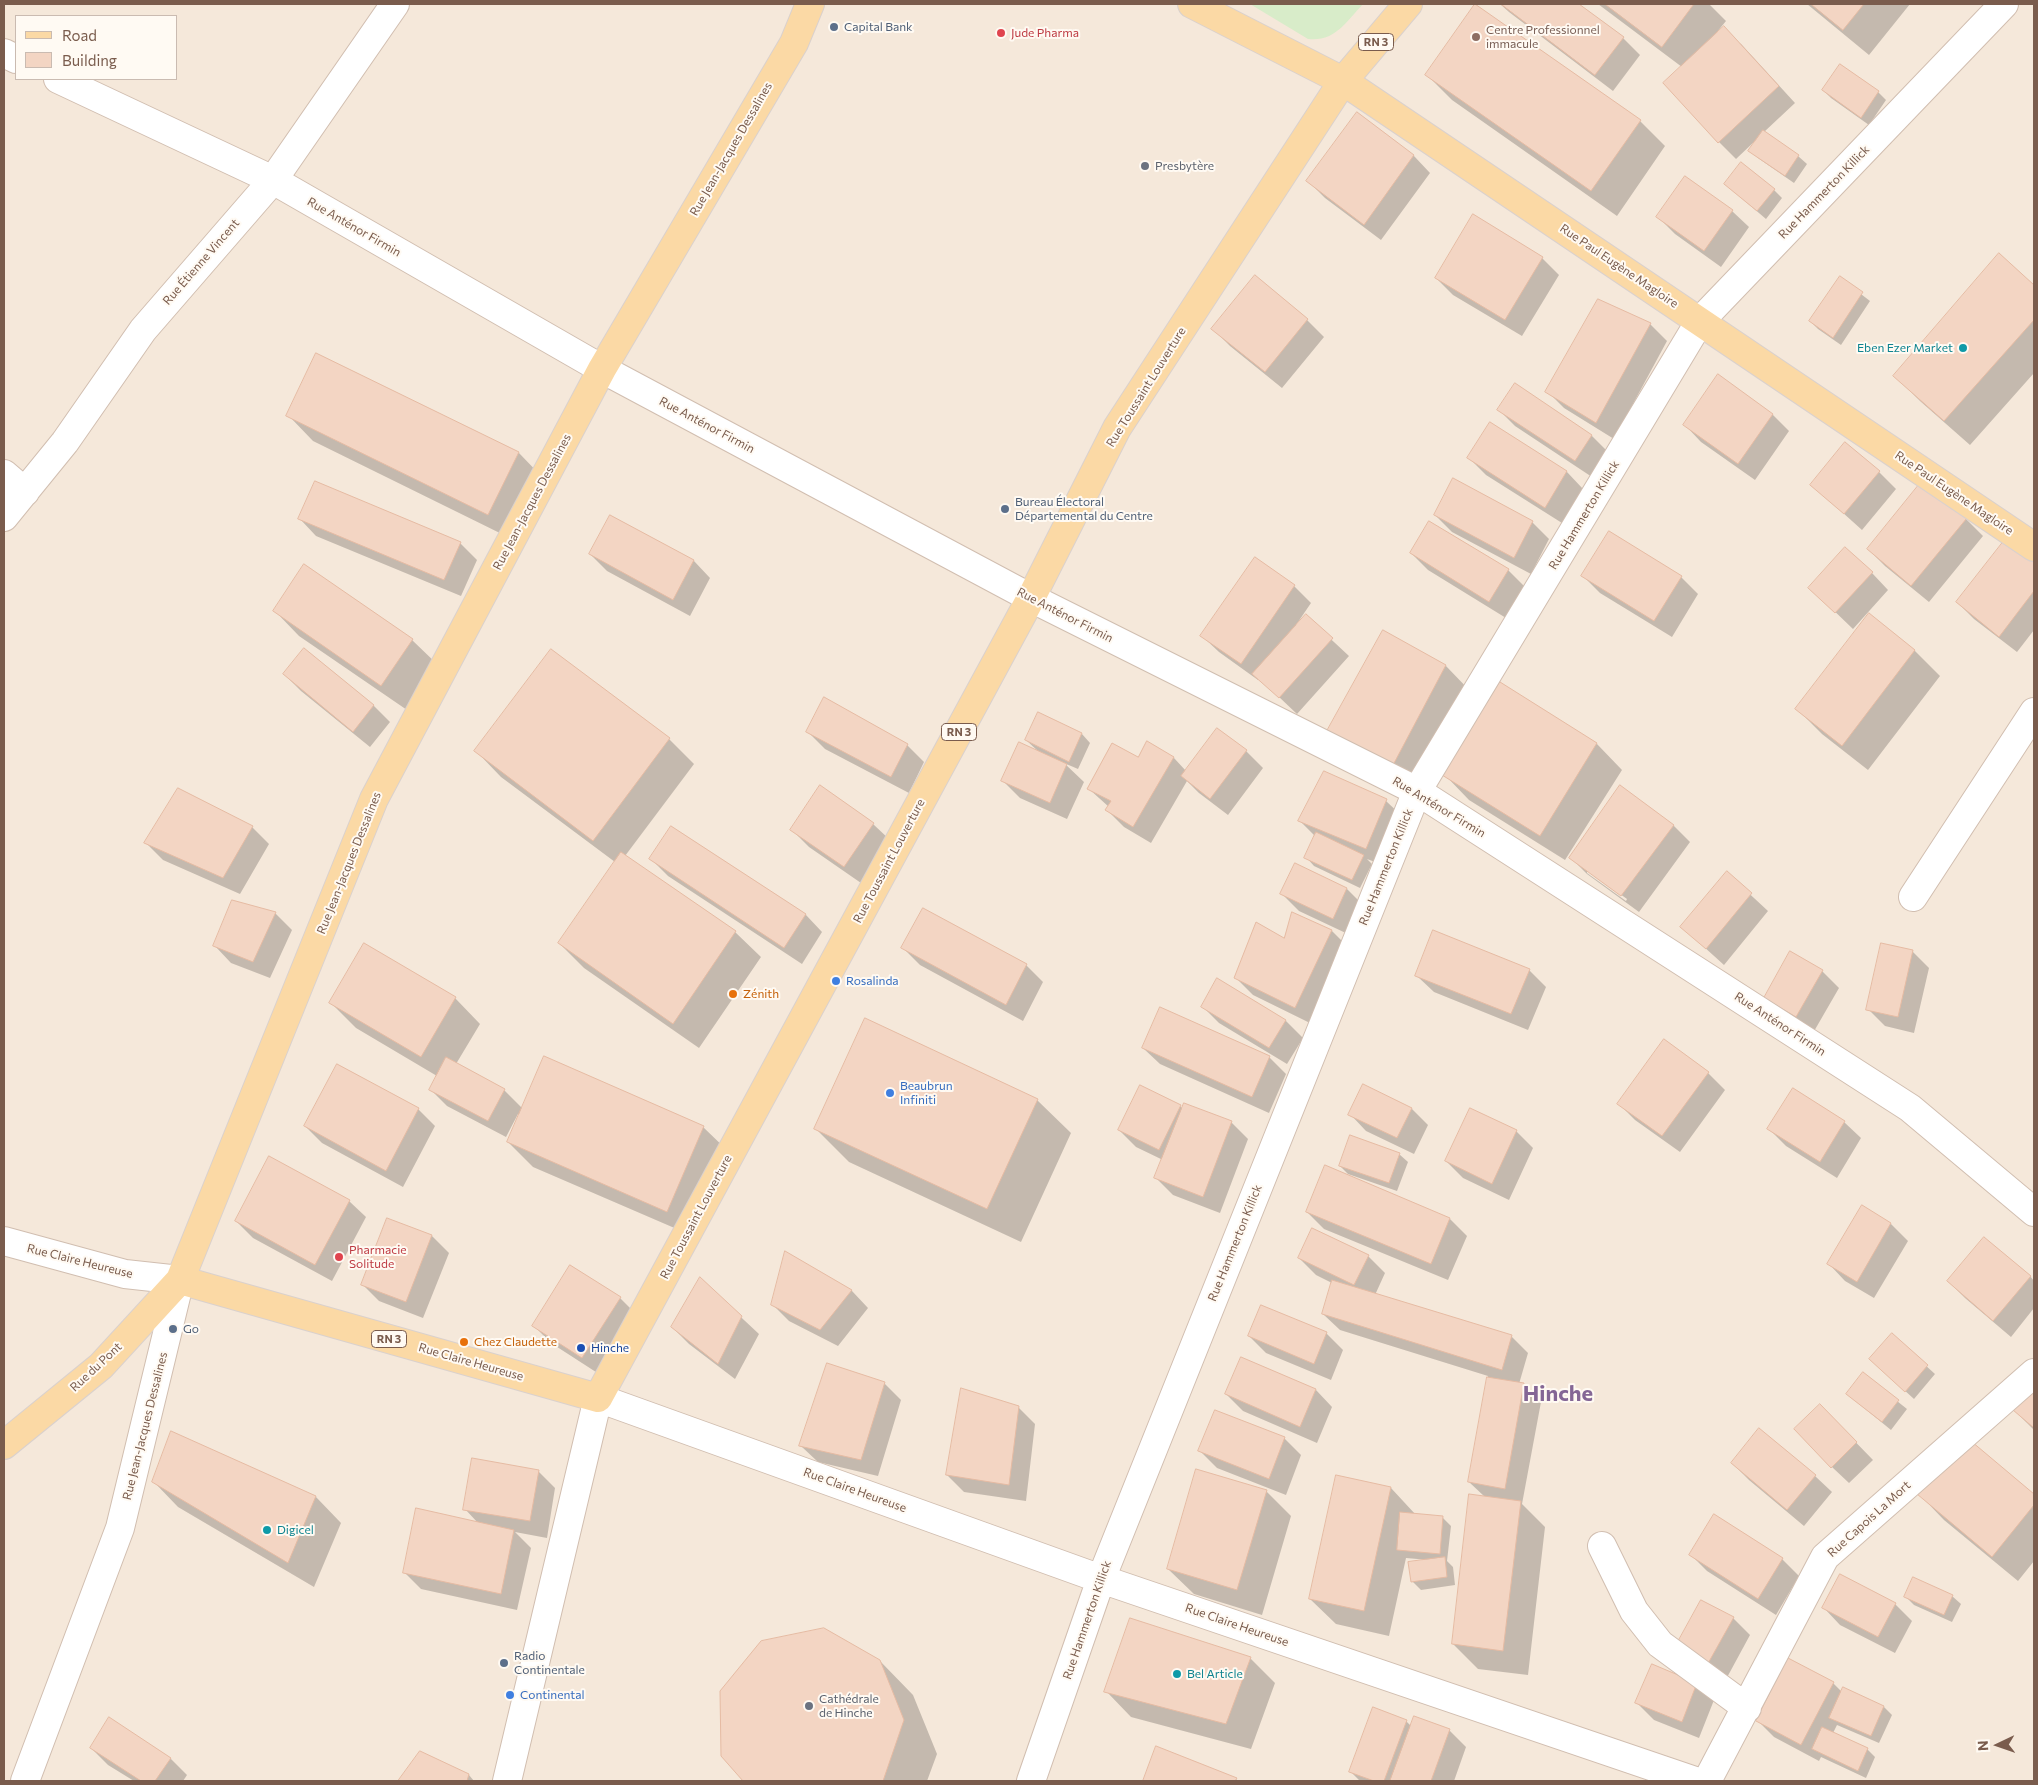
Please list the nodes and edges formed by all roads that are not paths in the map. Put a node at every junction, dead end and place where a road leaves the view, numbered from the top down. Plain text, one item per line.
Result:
1 (395, 4) edge
2 (810, 4) edge
3 (1192, 4) edge
4 (1408, 4) edge
5 (2004, 4) edge
6 (60, 80) edge
7 (1343, 81) junction
8 (273, 180) junction
9 (1700, 321) junction
10 (602, 369) junction
11 (4, 474) edge
12 (24, 492) junction
13 (4, 517) edge
14 (2034, 547) edge
15 (1031, 598) junction
16 (2034, 712) edge
17 (1417, 791) junction
18 (1912, 896) dead end
19 (2034, 1212) edge
20 (4, 1241) edge
21 (180, 1280) junction
22 (2034, 1373) edge
23 (598, 1398) junction
24 (4, 1445) edge
25 (1602, 1546) dead end
26 (1101, 1578) junction
27 (1747, 1708) junction
28 (25, 1781) edge
29 (507, 1781) edge
30 (1032, 1781) edge
31 (1695, 1781) edge
32 (1707, 1781) edge

1 - 8 street, Rue Étienne Vincent
2 - 10 main road, Rue Jean-Jacques Dessalines
3 - 7 main road, Rue Paul Eugène Magloire
4 - 7 main road, Rue Toussaint Louverture / RN 3
5 - 9 street, Rue Hammerton Killick
6 - 8 street, Rue Anténor Firmin
7 - 9 main road, Rue Paul Eugène Magloire
7 - 15 main road, Rue Toussaint Louverture / RN 3
8 - 10 street, Rue Anténor Firmin
8 - 12 street, Rue Étienne Vincent
9 - 14 main road, Rue Paul Eugène Magloire
9 - 17 street, Rue Hammerton Killick
10 - 15 street, Rue Anténor Firmin
10 - 21 main road, Rue Jean-Jacques Dessalines
11 - 12 street
12 - 13 street, Rue Étienne Vincent
15 - 17 street, Rue Anténor Firmin
15 - 23 main road, Rue Toussaint Louverture / RN 3
16 - 18 street
17 - 19 street, Rue Anténor Firmin
17 - 26 street, Rue Hammerton Killick
20 - 21 street, Rue Claire Heureuse
21 - 23 main road, Rue Claire Heureuse / RN 3
21 - 24 main road, Rue du Pont
21 - 28 street, Rue Jean-Jacques Dessalines
22 - 27 street, Rue Capois La Mort
23 - 26 street, Rue Claire Heureuse
23 - 29 street, Rue Toussaint Louverture
25 - 27 street
26 - 30 street, Rue Hammerton Killick
26 - 31 street, Rue Claire Heureuse
27 - 32 street, Rue Capois La Mort

